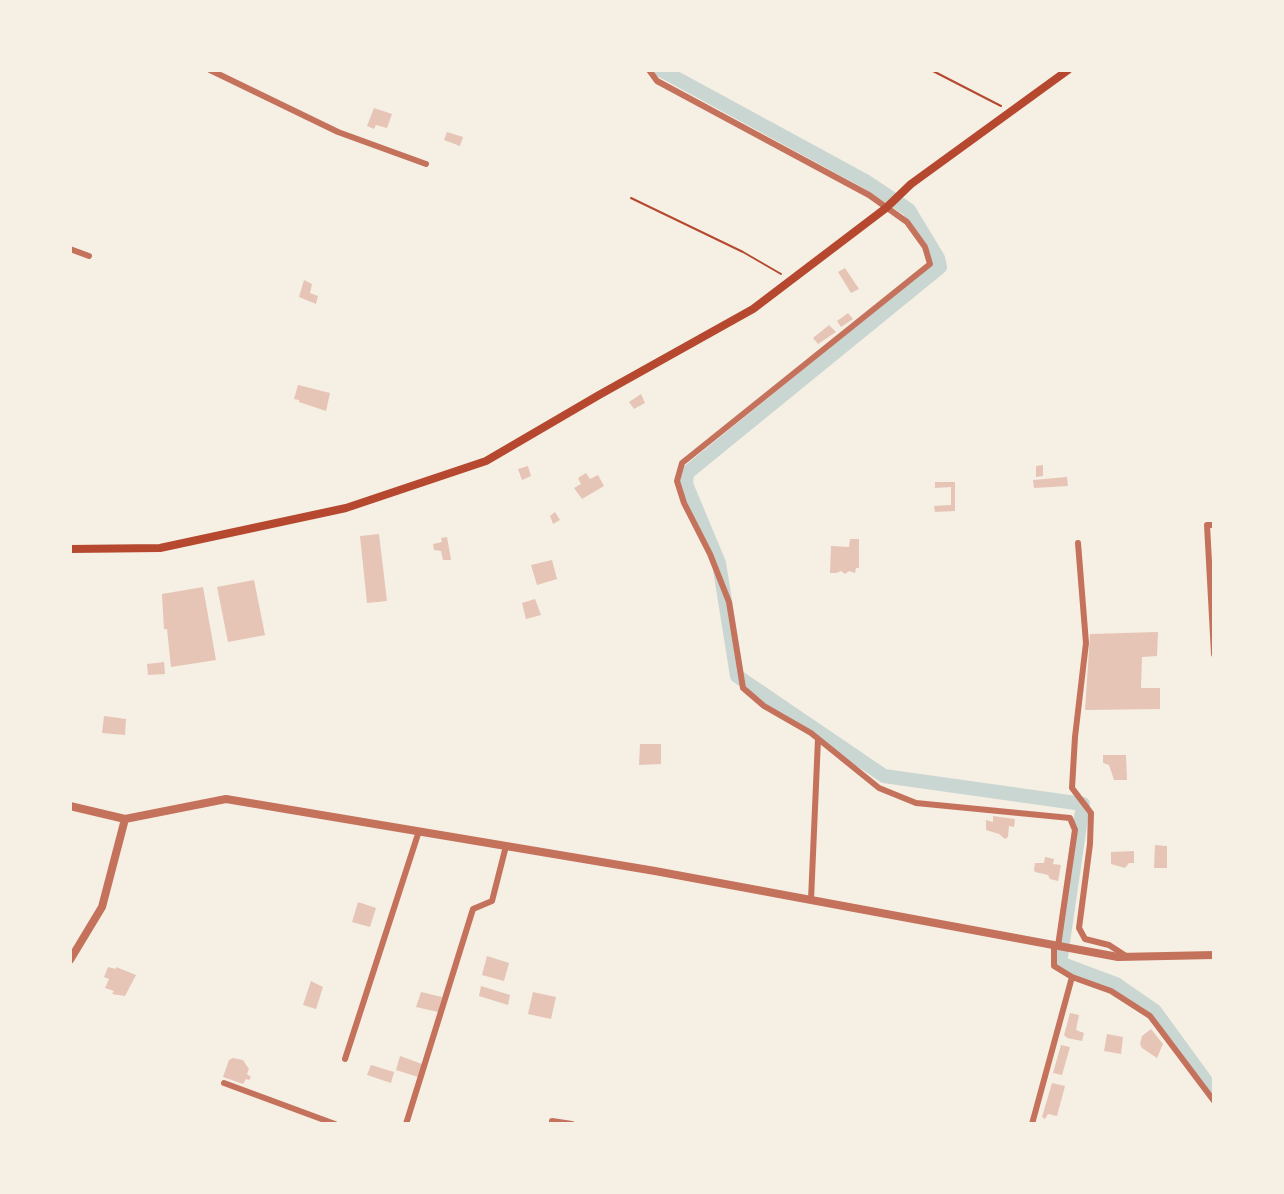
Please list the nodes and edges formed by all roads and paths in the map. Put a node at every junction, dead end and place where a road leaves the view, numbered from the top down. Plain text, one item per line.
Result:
1 (210, 70) edge
2 (649, 70) edge
3 (931, 70) edge
4 (1068, 70) edge
5 (1010, 113) junction
6 (426, 164) dead end
7 (631, 198) dead end
8 (886, 208) junction
9 (70, 249) edge
10 (89, 256) dead end
11 (782, 275) dead end
12 (1214, 525) edge
13 (1078, 543) dead end
14 (70, 549) edge
15 (1214, 654) edge
16 (818, 739) junction
17 (70, 806) edge
18 (125, 819) junction
19 (419, 831) junction
20 (506, 846) junction
21 (811, 900) junction
22 (1056, 946) junction
23 (1214, 955) edge
24 (1127, 956) junction
25 (70, 960) edge
26 (1072, 977) junction
27 (345, 1059) dead end
28 (224, 1083) dead end
29 (1214, 1101) edge
30 (335, 1124) edge
31 (406, 1124) edge
32 (552, 1124) edge
33 (572, 1124) edge
34 (1032, 1124) edge

1 - 6 street
2 - 8 street
3 - 5 path
4 - 5 main road
5 - 8 main road
7 - 11 path
8 - 14 main road
8 - 16 street
9 - 10 street
12 - 15 street
13 - 24 street
16 - 21 street
16 - 22 street
17 - 18 street
18 - 19 street
18 - 25 street
19 - 20 street
19 - 27 street
20 - 21 street
20 - 31 street
21 - 22 street
22 - 24 street
22 - 26 street
23 - 24 street
26 - 29 street
26 - 34 street
28 - 30 street
32 - 33 street

